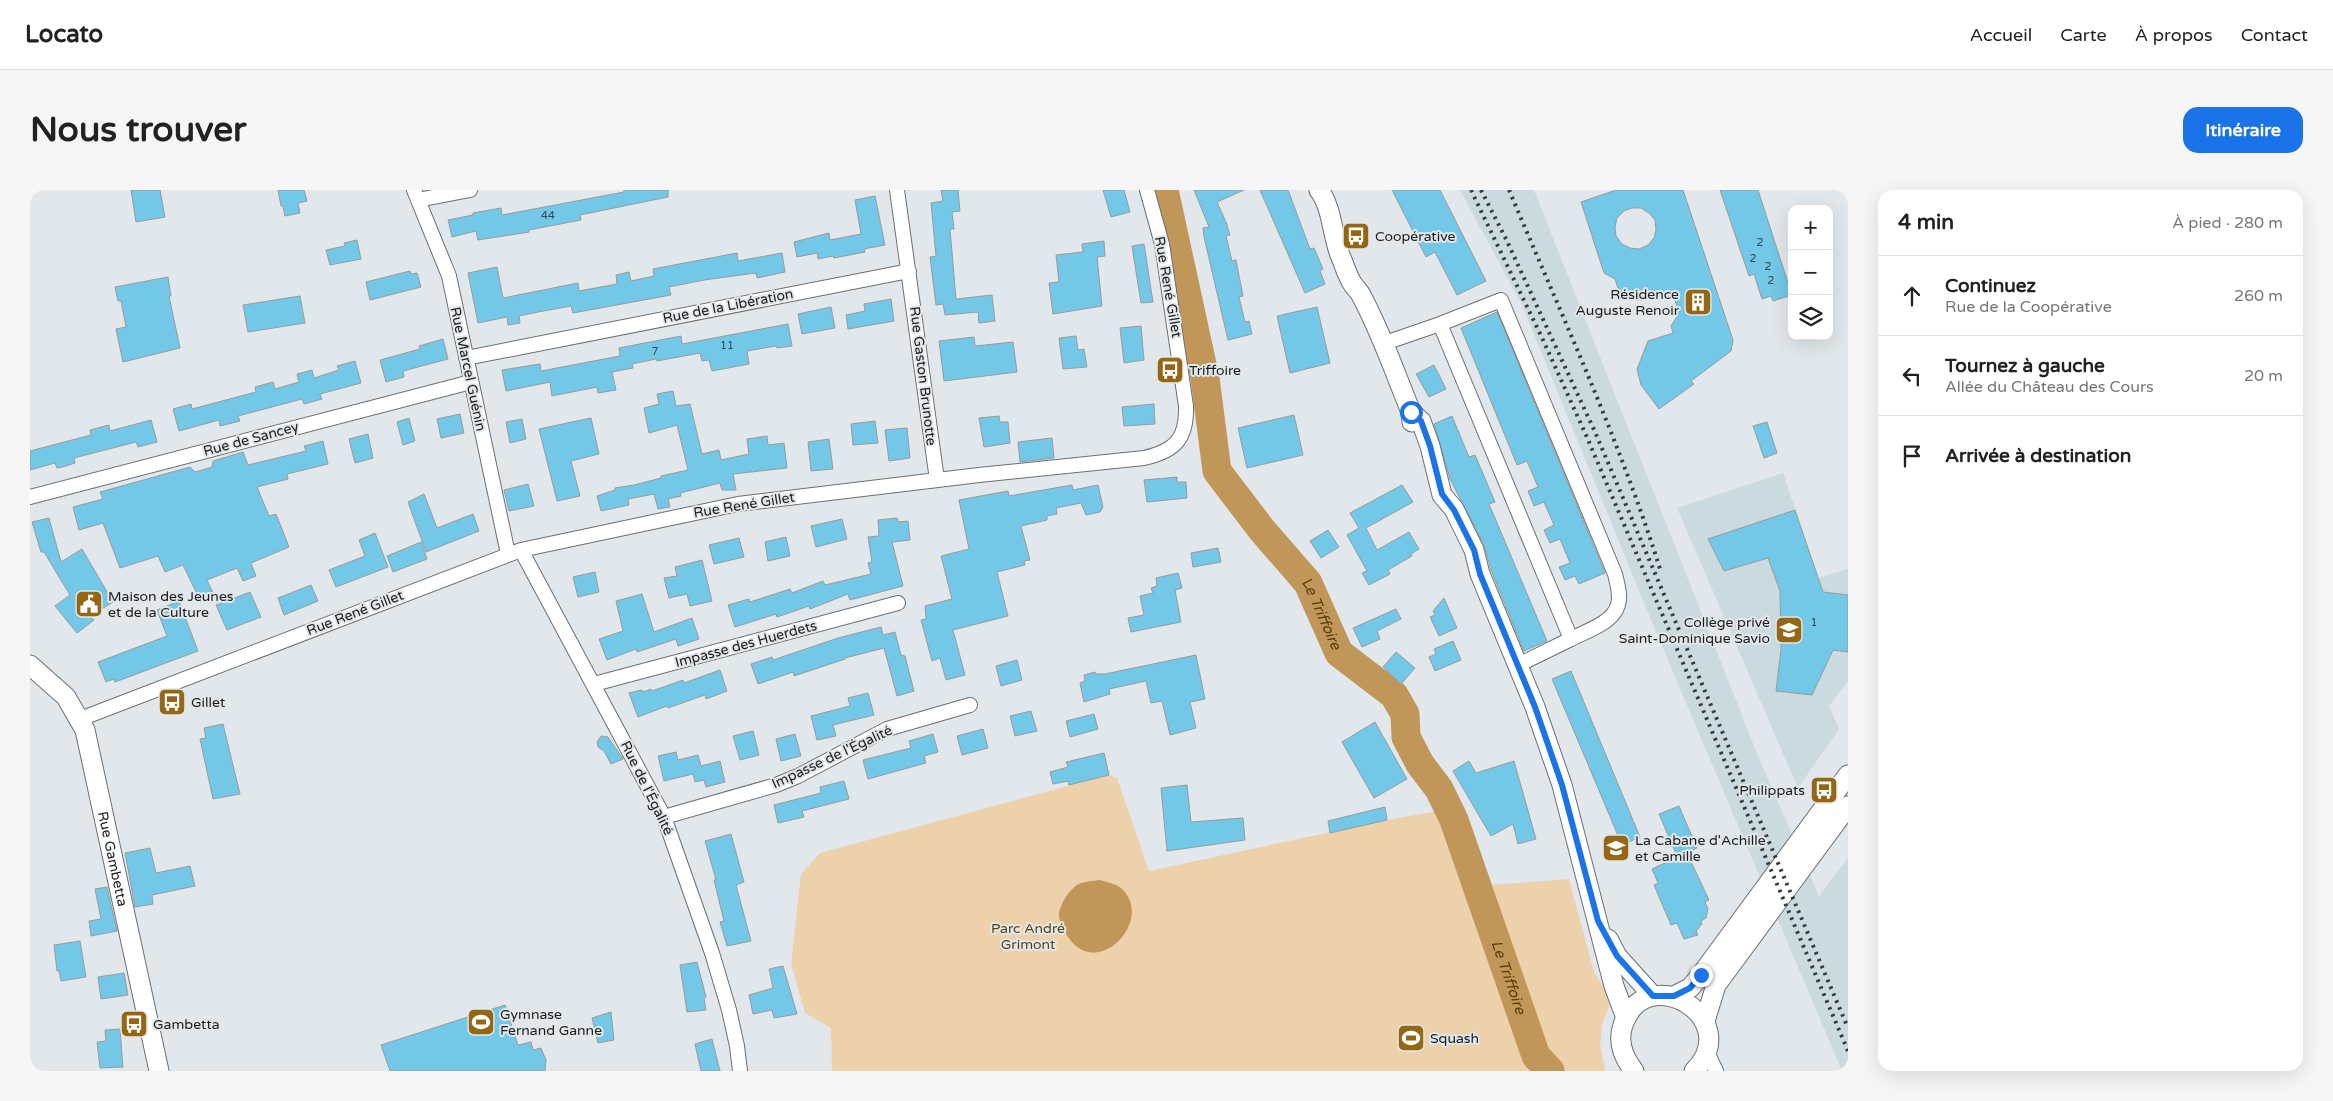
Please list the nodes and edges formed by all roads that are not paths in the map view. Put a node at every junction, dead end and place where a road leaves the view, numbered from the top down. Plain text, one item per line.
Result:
1 (470, 190) edge
2 (897, 190) edge
3 (1147, 190) edge
4 (1319, 190) edge
5 (1332, 190) edge
6 (416, 195) edge
7 (909, 271) junction
8 (1361, 294) junction
9 (1440, 324) junction
10 (1382, 344) junction
11 (466, 358) junction
12 (471, 382) junction
13 (937, 480) junction
14 (30, 496) edge
15 (515, 552) junction
16 (898, 603) dead end
17 (1571, 639) junction
18 (30, 665) edge
19 (1518, 665) junction
20 (594, 684) junction
21 (970, 705) dead end
22 (80, 719) junction
23 (1848, 775) edge
24 (1848, 806) edge
25 (664, 818) junction
26 (1598, 921) junction
27 (1653, 996) junction
28 (1674, 996) junction
29 (1626, 1018) junction
30 (1704, 1021) junction
31 (1707, 1052) junction
32 (1627, 1067) edge
33 (158, 1071) edge
34 (740, 1071) edge
35 (1694, 1071) edge
36 (1716, 1071) edge

1 - 6 street
2 - 7 street
3 - 13 street, Rue René Gillet
4 - 8 street
5 - 8 street
6 - 11 street, Rue Marcel Guénin
7 - 11 street, Rue de la Libération
7 - 13 street, Rue Gaston Brunotte
8 - 10 street
9 - 10 street
9 - 17 street
9 - 17 street
10 - 19 street
11 - 12 street, Rue Marcel Guénin
12 - 14 street, Rue de Sancey
12 - 15 street, Rue Marcel Guénin
13 - 15 street, Rue René Gillet
15 - 20 street, Rue de l'Égalité
15 - 22 street, Rue René Gillet
16 - 20 street, Impasse des Huerdets
17 - 19 street
18 - 22 street, Rue Gambetta
19 - 26 street
20 - 25 street, Rue de l'Égalité
21 - 25 street, Impasse de l'Égalité
22 - 33 street, Rue Gambetta
23 - 28 street
24 - 30 street
25 - 34 street, Rue de l'Égalité
26 - 27 street
26 - 29 street
27 - 28 street
27 - 29 street
28 - 30 street
29 - 32 street
30 - 31 street
31 - 35 street
31 - 36 street

